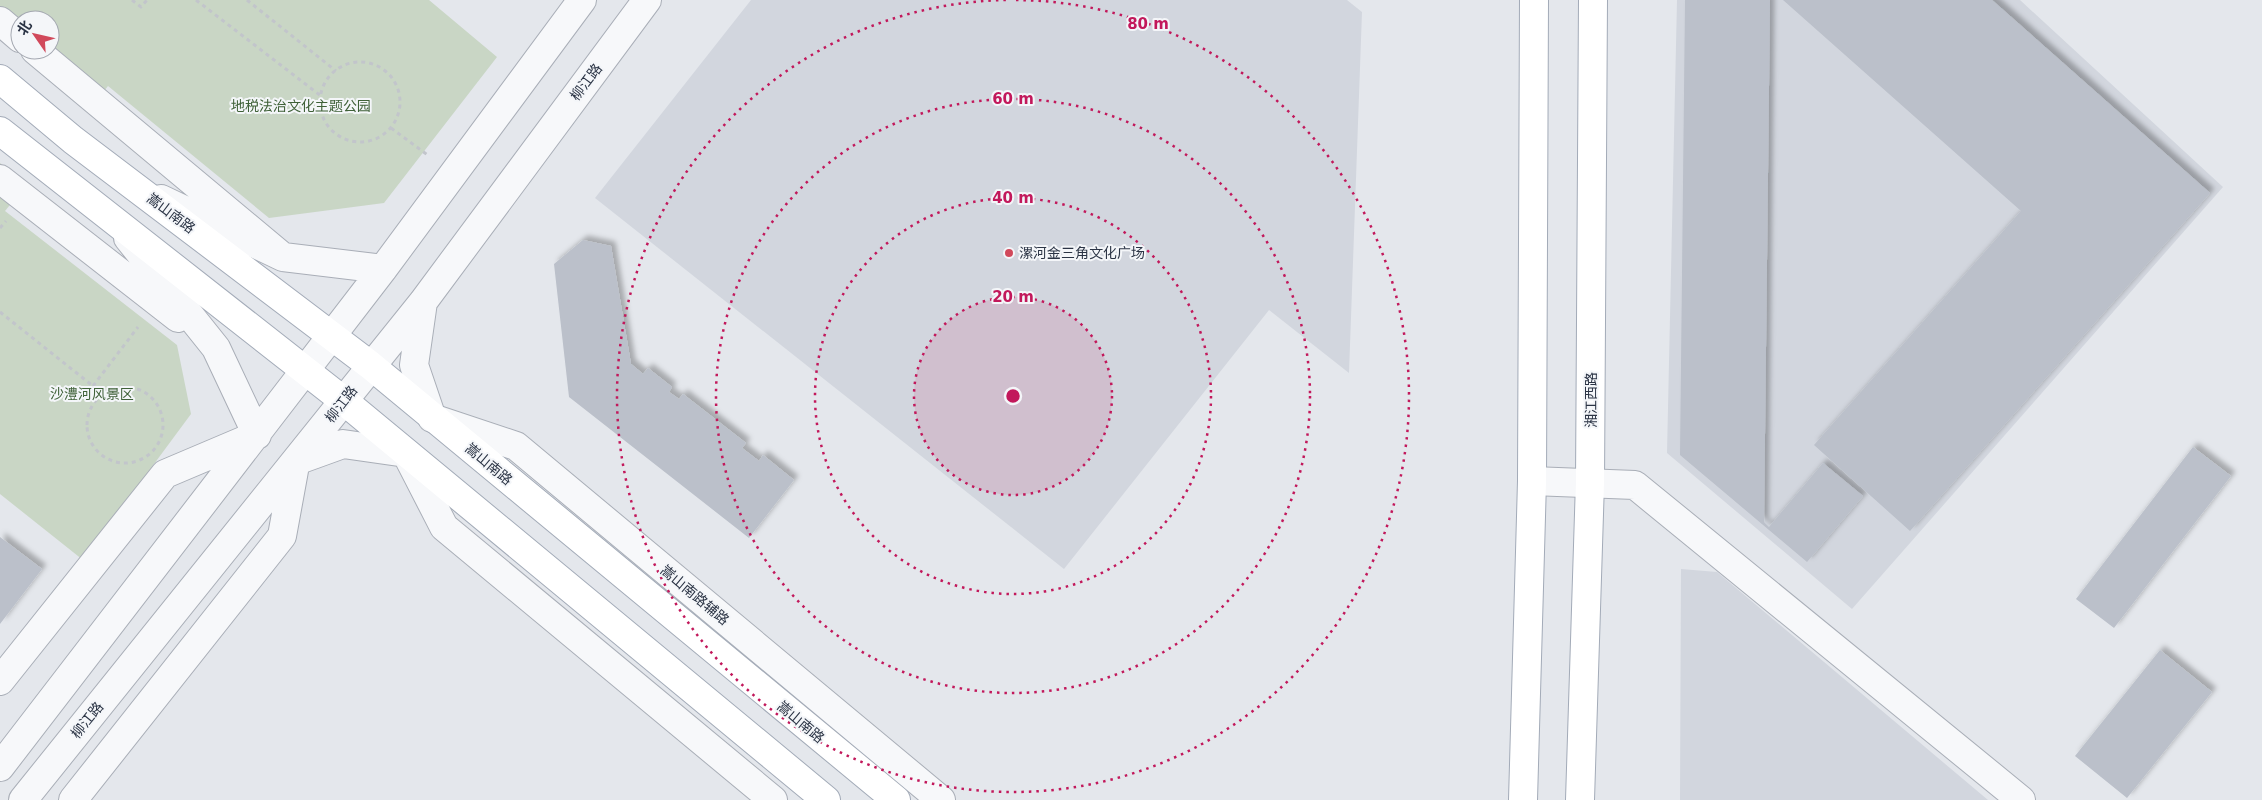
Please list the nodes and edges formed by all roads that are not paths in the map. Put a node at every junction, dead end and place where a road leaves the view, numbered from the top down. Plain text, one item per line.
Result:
1 (582, 0) edge
2 (647, 0) edge
3 (1534, 0) edge
4 (1593, 0) edge
5 (0, 21) edge
6 (10, 30) edge
7 (47, 60) edge
8 (0, 79) edge
9 (0, 131) edge
10 (0, 179) edge
11 (138, 188) junction
12 (116, 223) junction
13 (283, 257) junction
14 (384, 268) junction
15 (423, 302) junction
16 (332, 336) junction
17 (216, 348) junction
18 (370, 365) junction
19 (305, 371) junction
20 (344, 400) junction
21 (432, 418) junction
22 (256, 435) junction
23 (406, 453) junction
24 (296, 461) junction
25 (1532, 481) junction
26 (1590, 482) junction
27 (0, 681) edge
28 (5, 752) edge
29 (23, 800) edge
30 (73, 800) edge
31 (773, 800) edge
32 (826, 800) edge
33 (896, 800) edge
34 (941, 800) edge
35 (1523, 800) edge
36 (1580, 800) edge
37 (2021, 800) edge

1 - 14 street
2 - 15 street, 柳江路
3 - 25 main road
4 - 26 main road, 湘江西路
5 - 6 street
7 - 13 street
8 - 11 main road, 嵩山南路
9 - 12 main road
10 - 17 street
11 - 13 street
11 - 16 main road, 嵩山南路
12 - 17 street
12 - 19 main road
13 - 14 street
14 - 16 street
15 - 18 street, 柳江路
15 - 21 street
16 - 18 main road, 嵩山南路
16 - 19 street
17 - 22 street
18 - 20 street, 柳江路
18 - 21 main road, 嵩山南路
19 - 20 main road
19 - 22 street
20 - 23 main road
20 - 24 street, 柳江路
21 - 33 main road, 嵩山南路
21 - 34 street, 嵩山南路辅路
22 - 27 street
22 - 28 street
23 - 24 street
23 - 31 street
23 - 32 main road
24 - 29 street, 柳江路
24 - 30 street
25 - 26 street
25 - 35 main road
26 - 36 main road, 湘江西路
26 - 37 street

